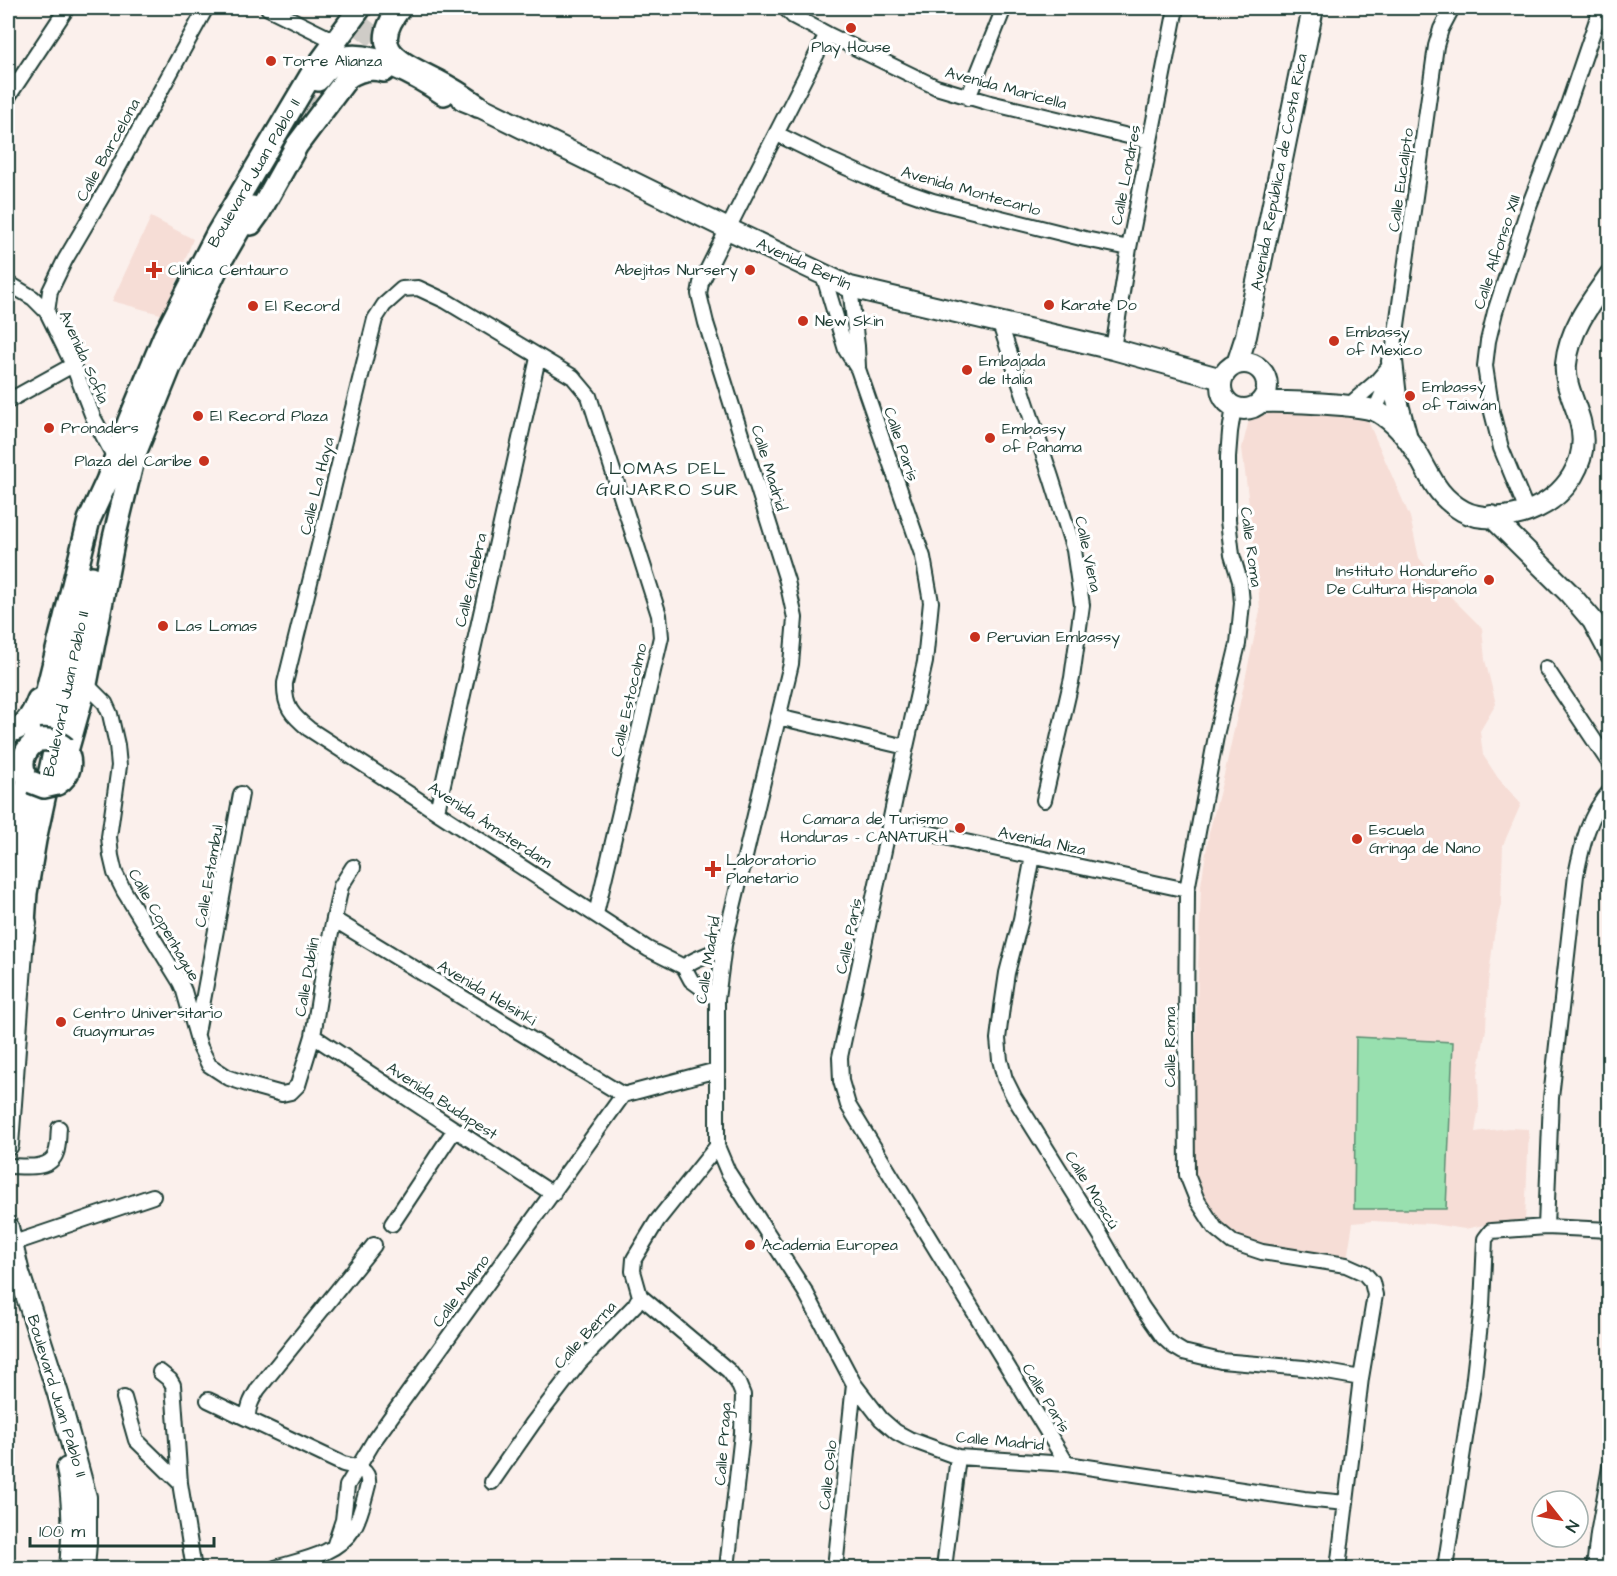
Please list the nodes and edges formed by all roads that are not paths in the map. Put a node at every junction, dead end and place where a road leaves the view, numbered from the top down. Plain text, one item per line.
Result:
1 (67, 8) edge
2 (206, 8) edge
3 (268, 8) edge
4 (360, 8) edge
5 (400, 8) edge
6 (785, 8) edge
7 (1004, 8) edge
8 (1176, 8) edge
9 (1312, 8) edge
10 (1452, 8) edge
11 (1601, 8) edge
12 (827, 34) junction
13 (335, 41) junction
14 (444, 93) junction
15 (8, 97) edge
16 (968, 98) junction
17 (478, 106) junction
18 (777, 134) junction
19 (1149, 141) junction
20 (252, 207) dead end
21 (728, 229) junction
22 (1129, 248) junction
23 (219, 264) junction
24 (823, 274) junction
25 (1610, 275) edge
26 (8, 283) edge
27 (850, 287) junction
28 (402, 289) joint
29 (180, 306) junction
30 (47, 312) junction
31 (999, 321) junction
32 (1113, 349) junction
33 (538, 357) junction
34 (1392, 361) junction
35 (1245, 364) junction
36 (72, 365) junction
37 (858, 369) junction
38 (1222, 379) junction
39 (1267, 381) junction
40 (8, 401) edge
41 (1298, 401) junction
42 (1261, 402) junction
43 (1234, 406) junction
44 (1348, 406) junction
45 (1375, 410) junction
46 (1407, 439) junction
47 (125, 457) junction
48 (107, 481) junction
49 (1527, 512) junction
50 (1491, 516) junction
51 (62, 632) junction
52 (1610, 653) edge
53 (1546, 668) dead end
54 (86, 684) junction
55 (286, 702) joint
56 (778, 717) junction
57 (8, 732) edge
58 (8, 742) edge
59 (35, 743) junction
60 (906, 747) junction
61 (66, 749) junction
62 (1610, 764) edge
63 (23, 775) edge
64 (59, 783) junction
65 (1610, 791) edge
66 (241, 794) dead end
67 (1044, 800) dead end
68 (437, 811) junction
69 (890, 823) junction
70 (1033, 856) junction
71 (352, 867) dead end
72 (1187, 890) junction
73 (596, 914) junction
74 (335, 920) junction
75 (17, 939) junction
76 (724, 945) junction
77 (684, 967) junction
78 (8, 979) edge
79 (717, 999) junction
80 (197, 1035) junction
81 (313, 1036) junction
82 (717, 1070) junction
83 (291, 1092) joint
84 (623, 1095) junction
85 (59, 1128) dead end
86 (454, 1129) junction
87 (8, 1145) edge
88 (717, 1146) junction
89 (8, 1166) edge
90 (553, 1194) junction
91 (153, 1196) dead end
92 (392, 1224) dead end
93 (1546, 1227) junction
94 (1610, 1230) edge
95 (9, 1235) edge
96 (374, 1245) dead end
97 (8, 1274) edge
98 (640, 1296) junction
99 (160, 1372) dead end
100 (1361, 1378) junction
101 (854, 1384) junction
102 (123, 1398) dead end
103 (208, 1400) dead end
104 (248, 1419) junction
105 (958, 1457) junction
106 (1067, 1464) junction
107 (358, 1467) junction
108 (1610, 1467) edge
109 (492, 1482) dead end
110 (180, 1483) junction
111 (1346, 1503) junction
112 (334, 1547) junction
113 (70, 1569) edge
114 (84, 1569) edge
115 (195, 1569) edge
116 (275, 1569) edge
117 (727, 1569) edge
118 (835, 1569) edge
119 (944, 1569) edge
120 (1338, 1569) edge
121 (1444, 1569) edge
122 (1594, 1569) edge

1 - 15 street
2 - 30 street, Calle Barcelona
3 - 13 street
4 - 13 main road, Boulevard Juan Pablo II
5 - 17 main road
6 - 12 street, Avenida Maricella
7 - 16 street
8 - 19 street, Calle Londres
9 - 35 street, Avenida República de Costa Rica
10 - 34 street, Calle Eucalipto
11 - 49 street, Calle Alfonso XIII
12 - 16 street, Avenida Maricella
12 - 18 street, Calle Madrid
13 - 29 main road, Boulevard Juan Pablo II
14 - 17 street, Avenida Berlín
14 - 23 main road
14 - 29 main road
16 - 19 street, Avenida Maricella
17 - 21 street, Avenida Berlín
18 - 21 street, Calle Madrid
18 - 22 street, Avenida Montecarlo
19 - 22 street, Calle Londres
20 - 23 main road, Boulevard Juan Pablo II
21 - 24 street, Avenida Berlín
21 - 56 street, Calle Madrid
22 - 32 street, Calle Londres
23 - 47 main road, Boulevard Juan Pablo II
24 - 27 street, Avenida Berlín
24 - 37 street, Calle París
25 - 49 street
26 - 30 street, Avenida Sofía
27 - 31 street, Avenida Berlín
27 - 37 street, Calle París
28 - 33 street, Calle Estocolmo
28 - 55 street, Calle La Haya
29 - 47 main road, Boulevard Juan Pablo II
30 - 36 street, Avenida Sofía
31 - 32 street, Avenida Berlín
31 - 67 street, Calle Viena
32 - 38 street, Avenida Berlín
33 - 68 street, Calle Ginebra
33 - 73 street, Calle Estocolmo
34 - 44 street
34 - 45 street, Calle Eucalipto
34 - 46 street
35 - 38 street
35 - 39 street
36 - 40 street
36 - 47 street, Avenida Sofía
37 - 60 street, Calle París
38 - 43 street
39 - 41 street
39 - 42 street
41 - 42 street
41 - 44 street
42 - 43 street
43 - 72 street, Calle Roma
44 - 45 street
45 - 46 street
46 - 50 street
47 - 48 main road, Boulevard Juan Pablo II
47 - 54 main road, Boulevard Juan Pablo II
47 - 75 main road, Boulevard Juan Pablo II
48 - 51 main road, Boulevard Juan Pablo II
48 - 75 main road, Boulevard Juan Pablo II
49 - 50 street
50 - 52 street
51 - 57 main road
51 - 59 main road, Boulevard Juan Pablo II
53 - 62 street
54 - 61 main road, Boulevard Juan Pablo II
54 - 80 street, Calle Copenhague
55 - 68 street, Avenida Ámsterdam
56 - 60 street
56 - 76 street, Calle Madrid
58 - 59 main road
59 - 61 main road, bridge
59 - 63 main road
60 - 69 street, Calle París
61 - 64 main road
63 - 64 main road, bridge
63 - 75 street, Boulevard Juan Pablo II
64 - 75 street, Boulevard Juan Pablo II
65 - 93 street
66 - 80 street, Calle Estambul
68 - 73 street, Avenida Ámsterdam
69 - 70 street, Avenida Niza
69 - 106 street, Calle París
70 - 72 street, Avenida Niza
70 - 100 street, Calle Moscú
71 - 74 street, Calle Dublín
72 - 100 street, Calle Roma
73 - 77 street, Avenida Ámsterdam
74 - 81 street, Calle Dublín
74 - 84 street, Avenida Helsinki
75 - 78 street, Boulevard Juan Pablo II
75 - 87 street, Boulevard Juan Pablo II
76 - 77 street
76 - 79 street, Calle Madrid
77 - 79 street, Avenida Ámsterdam
79 - 82 street, Calle Madrid
80 - 83 street, Calle Copenhague
81 - 83 street, Calle Dublín
81 - 86 street, Avenida Budapest
82 - 84 street
82 - 88 street, Calle Madrid
84 - 90 street, Calle Malmo
85 - 89 street
86 - 90 street, Avenida Budapest
86 - 92 street
88 - 98 street, Calle Berna
88 - 101 street, Calle Madrid
90 - 107 street, Calle Malmo
91 - 95 street
93 - 94 street
93 - 121 street
95 - 114 street, Boulevard Juan Pablo II
96 - 104 street
97 - 113 street, Boulevard Juan Pablo II
98 - 109 street, Calle Berna
98 - 117 street, Calle Praga
99 - 110 street
100 - 111 street, Calle Roma
101 - 105 street, Calle Madrid
101 - 118 street, Calle Oslo
102 - 110 street
103 - 104 street
104 - 107 street
105 - 106 street, Calle Madrid
105 - 119 street
106 - 111 street, Calle Madrid
107 - 112 street, Calle Malmo
107 - 112 street
108 - 122 street
110 - 115 street
111 - 120 street, Calle Roma
112 - 116 street

